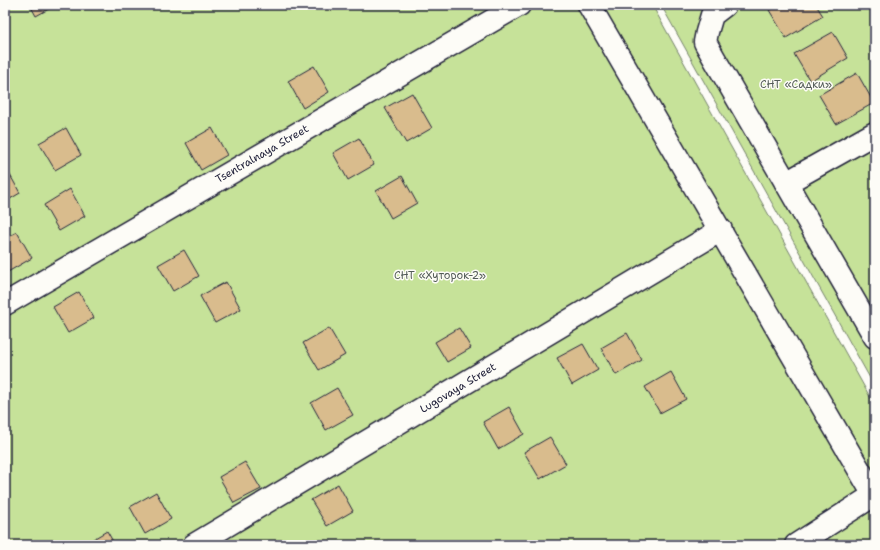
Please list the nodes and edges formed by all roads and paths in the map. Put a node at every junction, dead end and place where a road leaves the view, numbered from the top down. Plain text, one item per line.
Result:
1 (519, 5) edge
2 (589, 5) edge
3 (725, 5) edge
4 (875, 133) edge
5 (786, 183) junction
6 (721, 230) junction
7 (5, 304) edge
8 (875, 337) edge
9 (874, 496) edge
10 (194, 545) edge
11 (796, 545) edge

1 - 7 street, Tsentralnaya Street
2 - 6 street
3 - 5 street
4 - 5 street
5 - 8 street
6 - 9 street
6 - 10 street, Lugovaya Street
9 - 11 street

